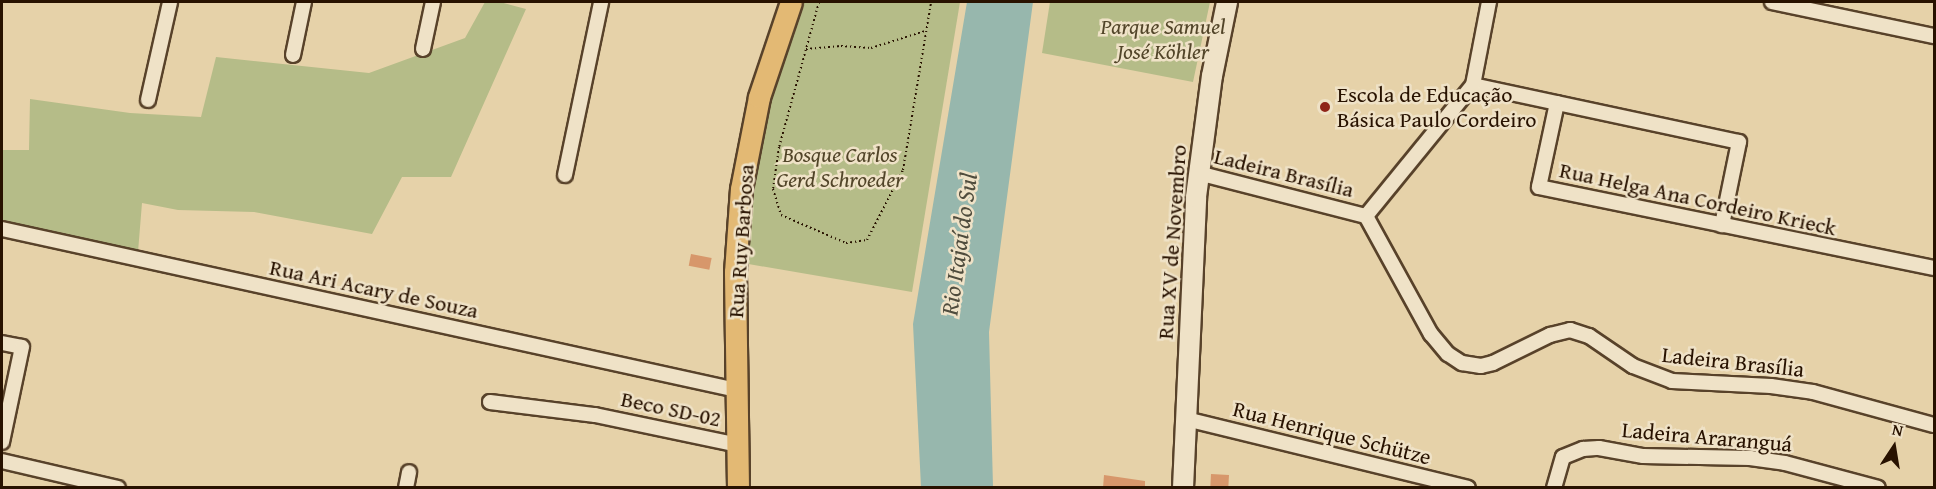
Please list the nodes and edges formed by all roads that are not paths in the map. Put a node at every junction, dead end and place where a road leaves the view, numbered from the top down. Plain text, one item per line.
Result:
1 (170, 2) edge
2 (304, 2) edge
3 (433, 2) edge
4 (601, 2) edge
5 (791, 2) edge
6 (1227, 2) edge
7 (1489, 2) edge
8 (1772, 2) edge
9 (1935, 36) edge
10 (423, 49) dead end
11 (293, 55) dead end
12 (1473, 85) junction
13 (148, 100) dead end
14 (1557, 103) junction
15 (1198, 173) junction
16 (565, 175) dead end
17 (1366, 216) junction
18 (1722, 225) junction
19 (2, 228) edge
20 (1935, 268) edge
21 (2, 342) edge
22 (737, 390) junction
23 (490, 402) dead end
24 (1186, 419) junction
25 (1935, 425) edge
26 (2, 442) edge
27 (738, 445) junction
28 (2, 461) edge
29 (409, 472) dead end
30 (118, 488) edge
31 (406, 488) edge
32 (738, 488) edge
33 (1183, 488) edge
34 (1468, 488) edge
35 (1554, 488) edge
36 (1878, 488) edge

1 - 13 street
2 - 11 street
3 - 10 street
4 - 16 street
5 - 22 main road, Rua Ruy Barbosa
6 - 15 main road, Rua XV de Novembro
7 - 12 street
8 - 9 street
12 - 14 street
12 - 17 street
14 - 18 street
14 - 18 street, Rua Helga Ana Cordeiro Krieck
15 - 17 street, Ladeira Brasília
15 - 24 main road, Rua XV de Novembro
17 - 25 street, Ladeira Brasília
18 - 20 street, Rua Helga Ana Cordeiro Krieck
19 - 22 street, Rua Ari Acary de Souza
21 - 26 street
22 - 27 main road, Rua Ruy Barbosa
23 - 27 street, Beco SD-02
24 - 33 main road, Rua XV de Novembro
24 - 34 street, Rua Henrique Schütze
27 - 32 main road, Rua Ruy Barbosa
28 - 30 street
29 - 31 street
35 - 36 street, Ladeira Araranguá

